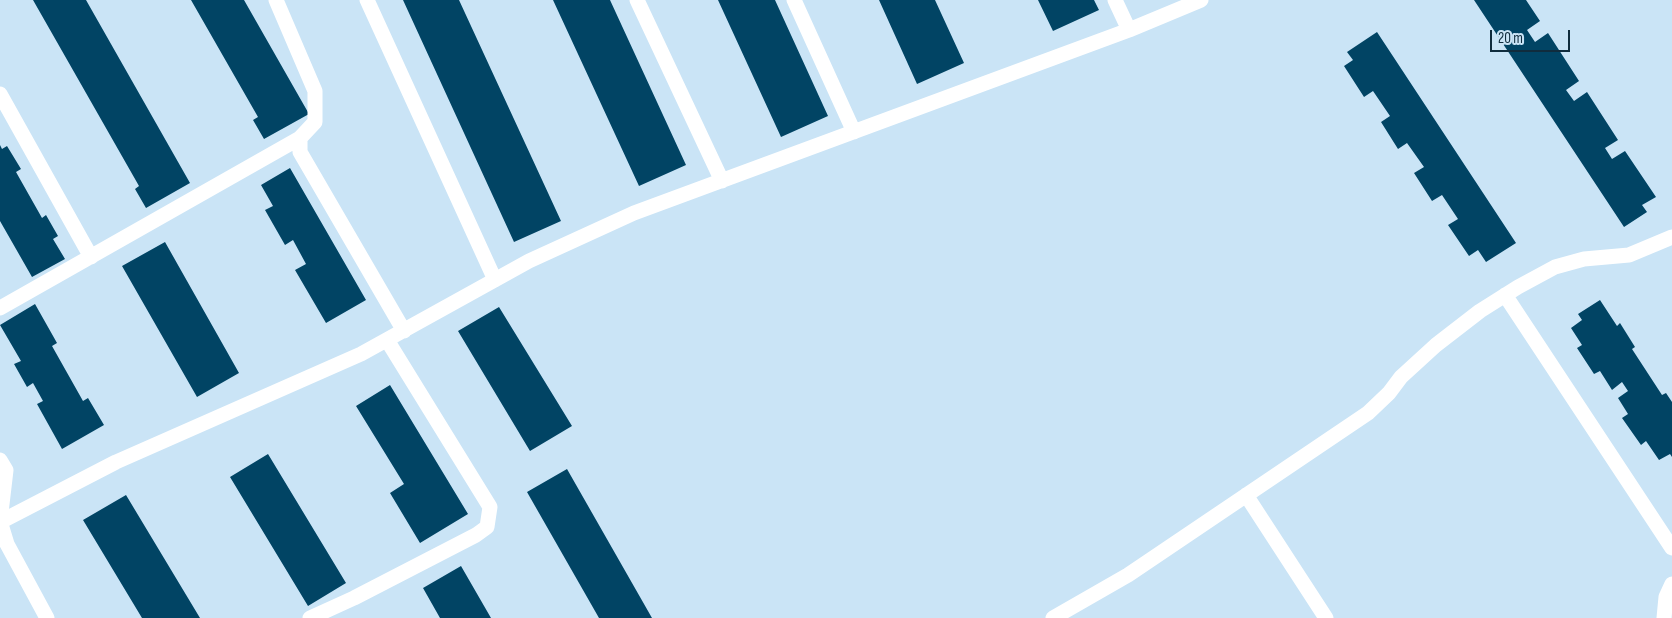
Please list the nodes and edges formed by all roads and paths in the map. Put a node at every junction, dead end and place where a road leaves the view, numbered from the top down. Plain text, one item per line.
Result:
1 (276, 0) edge
2 (367, 0) edge
3 (637, 0) edge
4 (794, 0) edge
5 (1115, 0) edge
6 (1202, 0) edge
7 (1128, 30) junction
8 (0, 94) edge
9 (854, 132) junction
10 (300, 138) junction
11 (722, 181) junction
12 (1672, 237) edge
13 (91, 257) junction
14 (495, 280) junction
15 (1505, 295) junction
16 (0, 308) edge
17 (404, 331) junction
18 (388, 340) junction
19 (0, 460) edge
20 (1246, 495) junction
21 (0, 521) edge
22 (1672, 548) edge
23 (1672, 584) edge
24 (47, 618) edge
25 (310, 618) edge
26 (1053, 618) edge
27 (1326, 618) edge
28 (1664, 618) edge

1 - 10 lane
2 - 14 lane
3 - 11 lane
4 - 9 lane
5 - 7 lane
6 - 7 lane
7 - 9 lane
8 - 13 lane
9 - 11 lane
10 - 13 lane
10 - 17 lane
11 - 14 lane
12 - 15 lane
13 - 16 lane
14 - 17 lane
15 - 20 lane
15 - 22 lane
17 - 18 lane
18 - 21 lane
18 - 25 lane
19 - 21 lane
20 - 26 lane
20 - 27 lane
21 - 24 lane
23 - 28 lane

